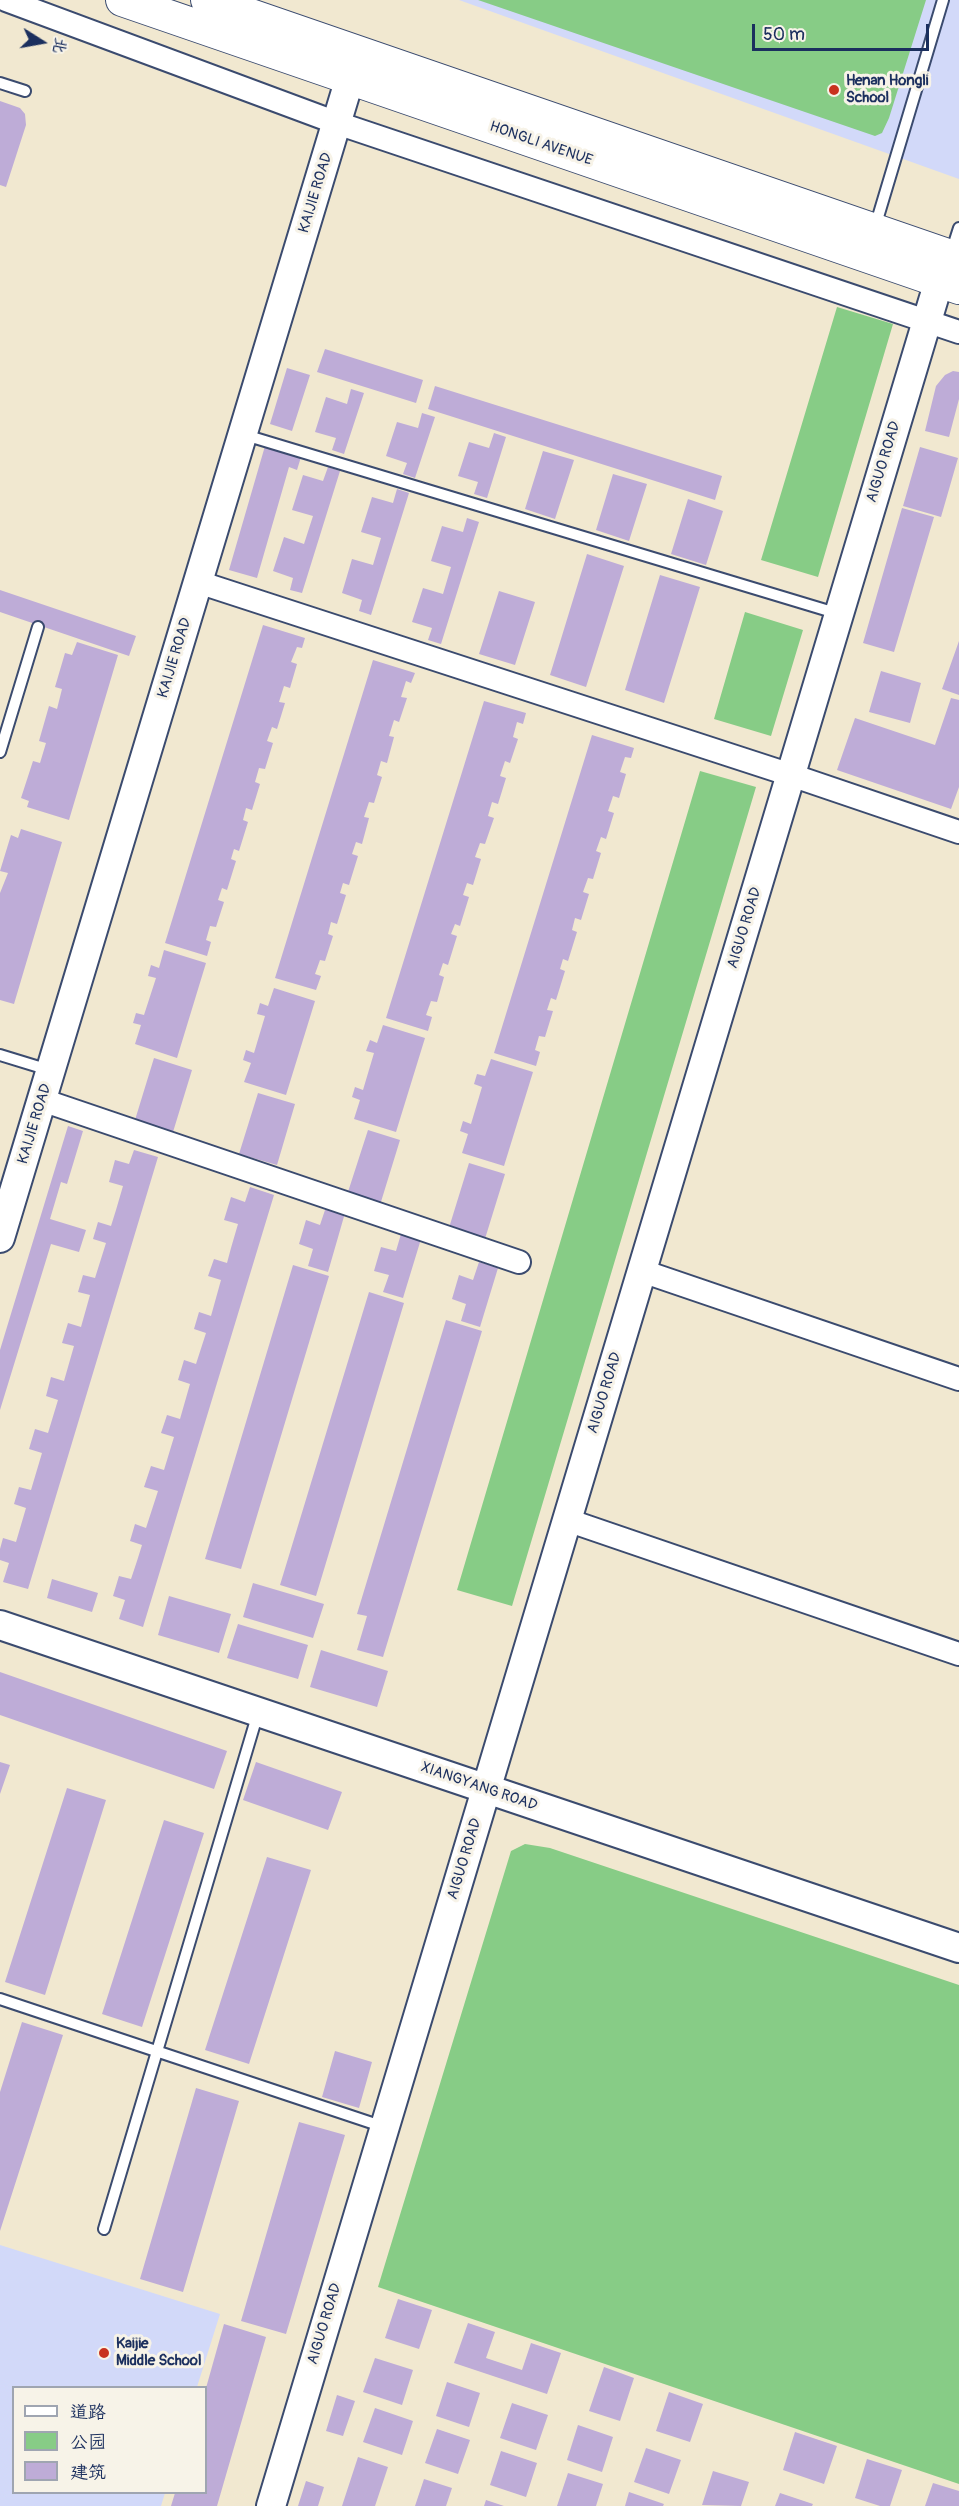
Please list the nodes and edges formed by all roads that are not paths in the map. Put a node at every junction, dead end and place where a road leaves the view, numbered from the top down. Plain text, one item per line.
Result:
1 (6, 0) edge
2 (122, 0) edge
3 (207, 0) edge
4 (943, 0) edge
5 (350, 78) junction
6 (0, 83) edge
7 (25, 91) dead end
8 (337, 123) junction
9 (874, 230) junction
10 (953, 262) edge
11 (926, 322) junction
12 (959, 332) edge
13 (243, 434) junction
14 (198, 582) junction
15 (839, 614) junction
16 (38, 627) dead end
17 (0, 752) edge
18 (791, 775) junction
19 (959, 832) edge
20 (0, 1055) edge
21 (51, 1070) junction
22 (42, 1100) junction
23 (0, 1238) edge
24 (519, 1262) dead end
25 (642, 1271) junction
26 (959, 1379) edge
27 (567, 1520) junction
28 (0, 1624) edge
29 (959, 1654) edge
30 (258, 1713) junction
31 (486, 1790) junction
32 (959, 1948) edge
33 (0, 1999) edge
34 (157, 2052) junction
35 (385, 2127) junction
36 (104, 2229) dead end
37 (271, 2506) edge

1 - 8 street
2 - 5 main road, HONGLI AVENUE
3 - 9 main road, HONGLI AVENUE
4 - 9 lane
5 - 8 street, KAIJIE ROAD
5 - 10 main road, HONGLI AVENUE
6 - 7 lane
8 - 11 street
8 - 13 street, KAIJIE ROAD
9 - 10 main road, HONGLI AVENUE
10 - 11 street, AIGUO ROAD
11 - 12 street
11 - 15 street, AIGUO ROAD
13 - 14 street, KAIJIE ROAD
13 - 15 lane
14 - 18 street
14 - 21 street, KAIJIE ROAD
15 - 18 street, AIGUO ROAD
16 - 17 lane
18 - 19 street
18 - 25 street, AIGUO ROAD
20 - 21 lane
21 - 22 street, KAIJIE ROAD
22 - 23 street, KAIJIE ROAD
22 - 24 street
25 - 26 street
25 - 27 street, AIGUO ROAD
27 - 29 street
27 - 31 street, AIGUO ROAD
28 - 30 street, XIANGYANG ROAD
30 - 31 street, XIANGYANG ROAD
30 - 34 lane
31 - 32 street, XIANGYANG ROAD
31 - 35 street, AIGUO ROAD
33 - 34 lane
34 - 35 lane
34 - 36 lane
35 - 37 street, AIGUO ROAD

